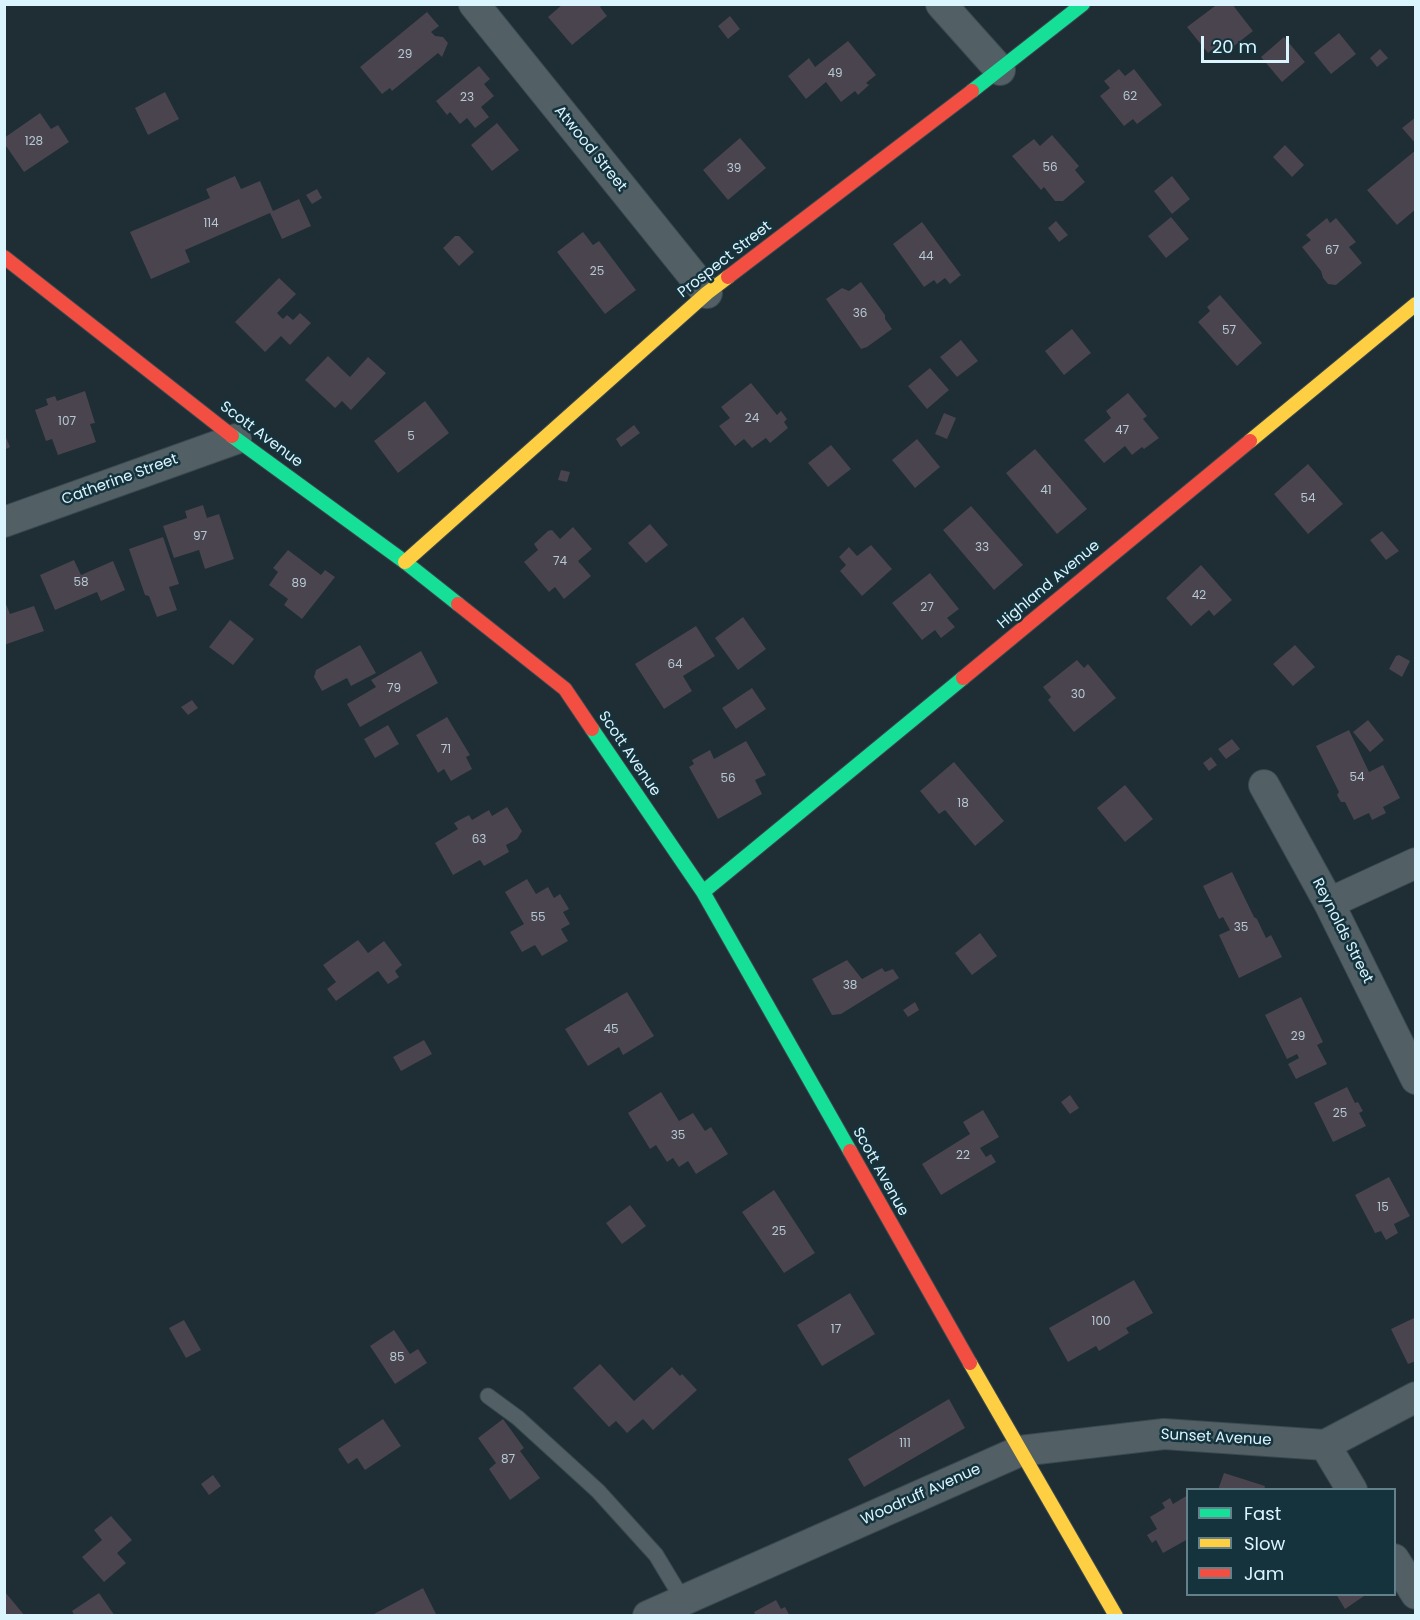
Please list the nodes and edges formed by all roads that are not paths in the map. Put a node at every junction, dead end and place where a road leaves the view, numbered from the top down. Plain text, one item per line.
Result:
1 (474, 4) edge
2 (941, 4) edge
3 (1083, 4) edge
4 (1000, 70) junction
5 (4, 257) edge
6 (707, 294) junction
7 (1416, 304) edge
8 (236, 439) junction
9 (4, 522) edge
10 (405, 562) junction
11 (1264, 785) dead end
12 (1416, 863) edge
13 (703, 892) junction
14 (1329, 903) junction
15 (1416, 1079) edge
16 (488, 1396) dead end
17 (1416, 1397) edge
18 (1325, 1445) junction
19 (1020, 1451) junction
20 (1351, 1488) edge
21 (1396, 1561) edge
22 (1416, 1594) edge
23 (683, 1600) junction
24 (648, 1616) edge
25 (1116, 1616) edge

1 - 6 street, Atwood Street
2 - 4 street
3 - 4 street, Prospect Street
4 - 6 street, Prospect Street
5 - 8 street, Scott Avenue
6 - 10 street, Prospect Street
7 - 13 street, Highland Avenue
8 - 9 street, Catherine Street
8 - 10 street, Scott Avenue
10 - 13 street, Scott Avenue
11 - 14 street, Reynolds Street
12 - 14 street
13 - 19 street, Scott Avenue
14 - 15 street, Reynolds Street
16 - 23 lane
17 - 18 street
18 - 19 street, Sunset Avenue
18 - 20 street
19 - 23 street, Woodruff Avenue
19 - 25 street
21 - 22 street
23 - 24 street, Woodruff Avenue

